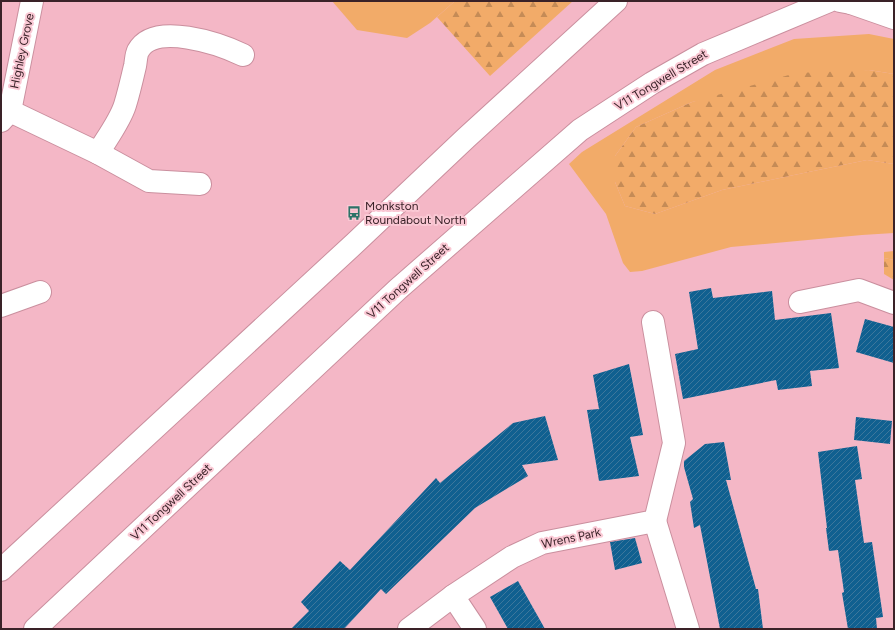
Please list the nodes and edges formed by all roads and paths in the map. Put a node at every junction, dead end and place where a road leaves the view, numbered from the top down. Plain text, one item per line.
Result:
1 (32, 1) edge
2 (616, 1) edge
3 (829, 1) edge
4 (888, 1) edge
5 (846, 2) edge
6 (894, 18) edge
7 (243, 54) dead end
8 (6, 116) edge
9 (98, 153) junction
10 (200, 184) dead end
11 (40, 292) dead end
12 (800, 302) dead end
13 (894, 303) edge
14 (1, 306) edge
15 (654, 322) dead end
16 (655, 521) junction
17 (1, 570) edge
18 (453, 596) junction
19 (35, 629) edge
20 (409, 629) edge
21 (475, 629) edge
22 (688, 629) edge

1 - 8 main road, Highley Grove
2 - 17 main road
3 - 19 main road, V11 Tongwell Street
4 - 5 main road
5 - 6 main road
7 - 9 main road
8 - 9 main road
9 - 10 main road
11 - 14 main road
12 - 13 main road
15 - 16 main road
16 - 18 main road, Wrens Park
16 - 22 main road
18 - 20 main road, Wrens Park
18 - 21 main road

